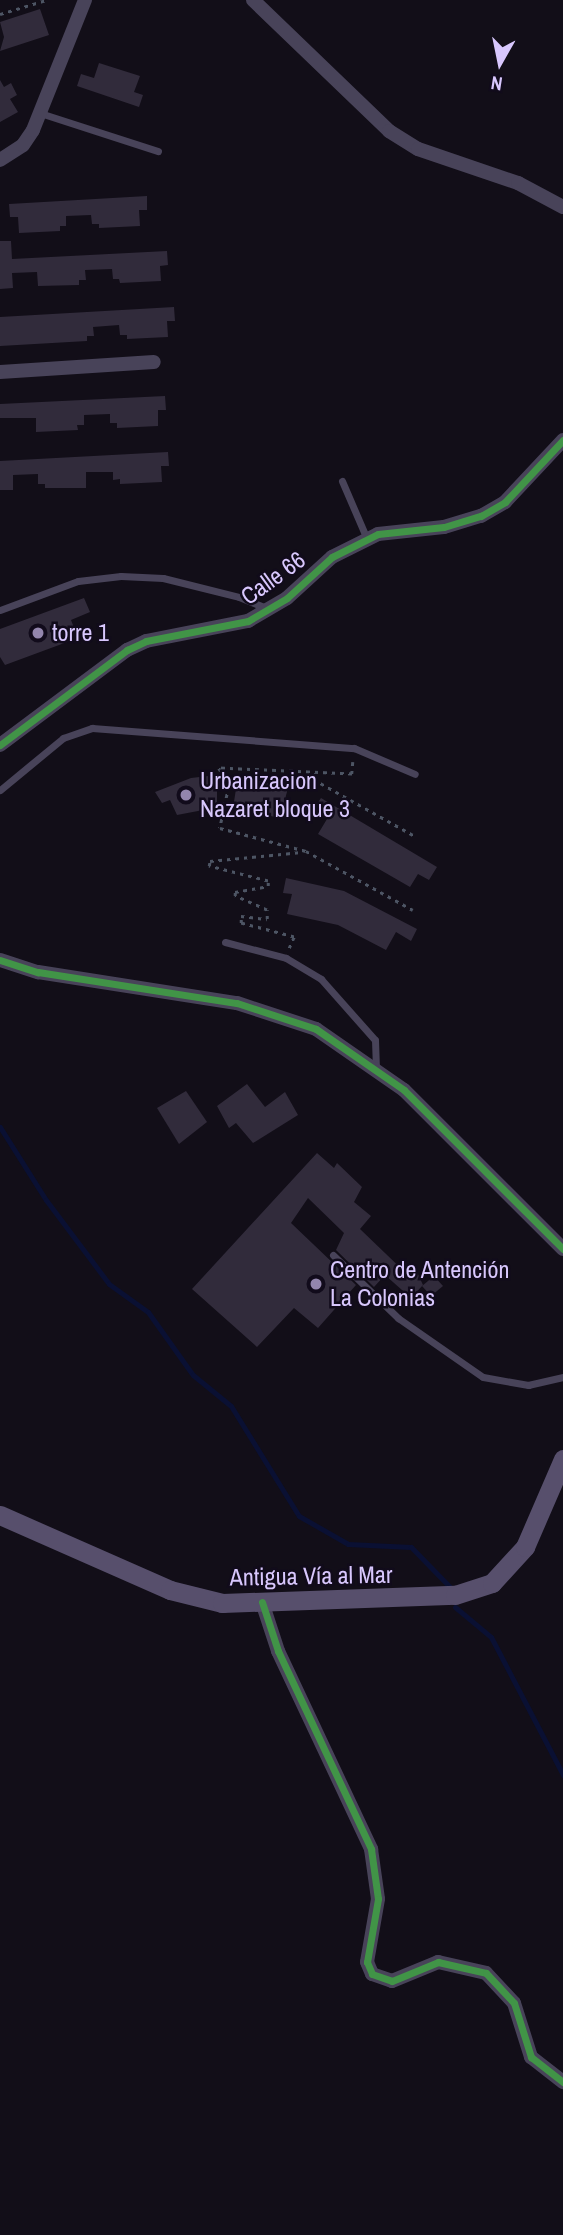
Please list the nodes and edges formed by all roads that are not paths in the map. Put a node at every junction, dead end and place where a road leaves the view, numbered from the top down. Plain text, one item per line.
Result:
1 (85, 0) edge
2 (253, 0) edge
3 (40, 113) junction
4 (158, 150) dead end
5 (0, 160) edge
6 (563, 208) edge
7 (154, 362) dead end
8 (0, 372) edge
9 (563, 440) edge
10 (342, 481) dead end
11 (367, 539) junction
12 (0, 610) edge
13 (268, 610) junction
14 (0, 745) edge
15 (415, 774) dead end
16 (0, 790) edge
17 (225, 942) dead end
18 (0, 960) edge
19 (376, 1069) junction
20 (563, 1250) edge
21 (333, 1255) dead end
22 (563, 1377) edge
23 (563, 1459) edge
24 (0, 1515) edge
25 (262, 1602) junction
26 (563, 2082) edge

1 - 3 street
2 - 6 street
3 - 4 lane
3 - 5 street
7 - 8 street
9 - 11 street, Calle 66
10 - 11 lane
11 - 13 street, Calle 66
12 - 13 lane
13 - 14 street, Calle 66
15 - 16 lane
17 - 19 lane
18 - 19 street
19 - 20 street
21 - 22 lane
23 - 25 main road, Antigua Vía al Mar
24 - 25 main road, Antigua Vía al Mar
25 - 26 street

